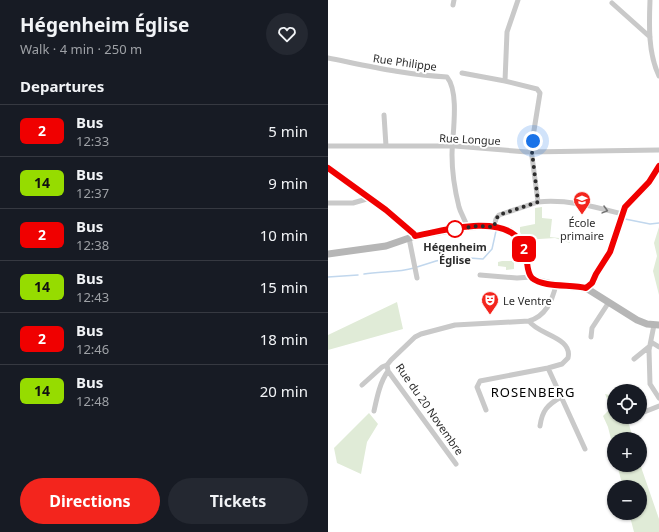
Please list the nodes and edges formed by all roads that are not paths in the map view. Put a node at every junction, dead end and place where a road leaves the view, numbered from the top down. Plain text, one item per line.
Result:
1 (518, 0) edge
2 (650, 0) edge
3 (615, 2) edge
4 (650, 37) junction
5 (328, 58) edge
6 (462, 73) dead end
7 (659, 76) edge
8 (505, 81) junction
9 (384, 115) dead end
10 (328, 146) edge
11 (386, 146) junction
12 (453, 146) junction
13 (659, 150) edge
14 (532, 152) junction
15 (659, 166) edge
16 (328, 168) edge
17 (370, 198) junction
18 (538, 202) junction
19 (328, 203) edge
20 (622, 214) junction
21 (467, 227) junction
22 (494, 227) junction
23 (412, 237) junction
24 (328, 254) edge
25 (480, 275) dead end
26 (531, 277) junction
27 (416, 278) dead end
28 (556, 285) junction
29 (586, 288) junction
30 (609, 302) junction
31 (529, 321) junction
32 (656, 325) edge
33 (591, 337) dead end
34 (651, 344) junction
35 (659, 347) edge
36 (634, 359) dead end
37 (388, 368) junction
38 (548, 368) junction
39 (362, 385) dead end
40 (560, 397) junction
41 (659, 398) edge
42 (659, 406) edge
43 (486, 410) dead end
44 (374, 411) dead end
45 (647, 411) edge
46 (540, 426) dead end
47 (585, 449) dead end
48 (456, 464) dead end

1 - 8 street
2 - 4 street
3 - 4 street
4 - 7 street
5 - 12 street, Rue Philippe
6 - 8 street
8 - 14 street
9 - 11 street
10 - 11 street, Rue Longue
11 - 12 street, Rue Longue
12 - 14 street, Rue Longue
12 - 21 street, Rue Philippe
13 - 14 street, Rue Longue
14 - 18 street
15 - 20 main road
16 - 17 street
17 - 19 street
17 - 23 street
18 -> 20 street
18 - 22 street
20 - 29 main road
21 - 22 main road
21 - 23 main road
22 - 26 main road
23 - 24 main road
23 - 27 street
25 - 26 street
26 - 28 main road
28 - 29 main road
28 - 31 street
29 - 30 main road
30 - 32 main road
30 - 33 street
31 - 37 street
31 - 38 street
32 - 34 street
34 - 35 street
34 - 36 street
34 - 41 street
37 - 39 street
37 - 44 street
37 - 48 street, Rue du 20 Novembre
38 - 40 street
38 - 43 street
40 - 46 street
40 - 47 street
42 - 45 street

